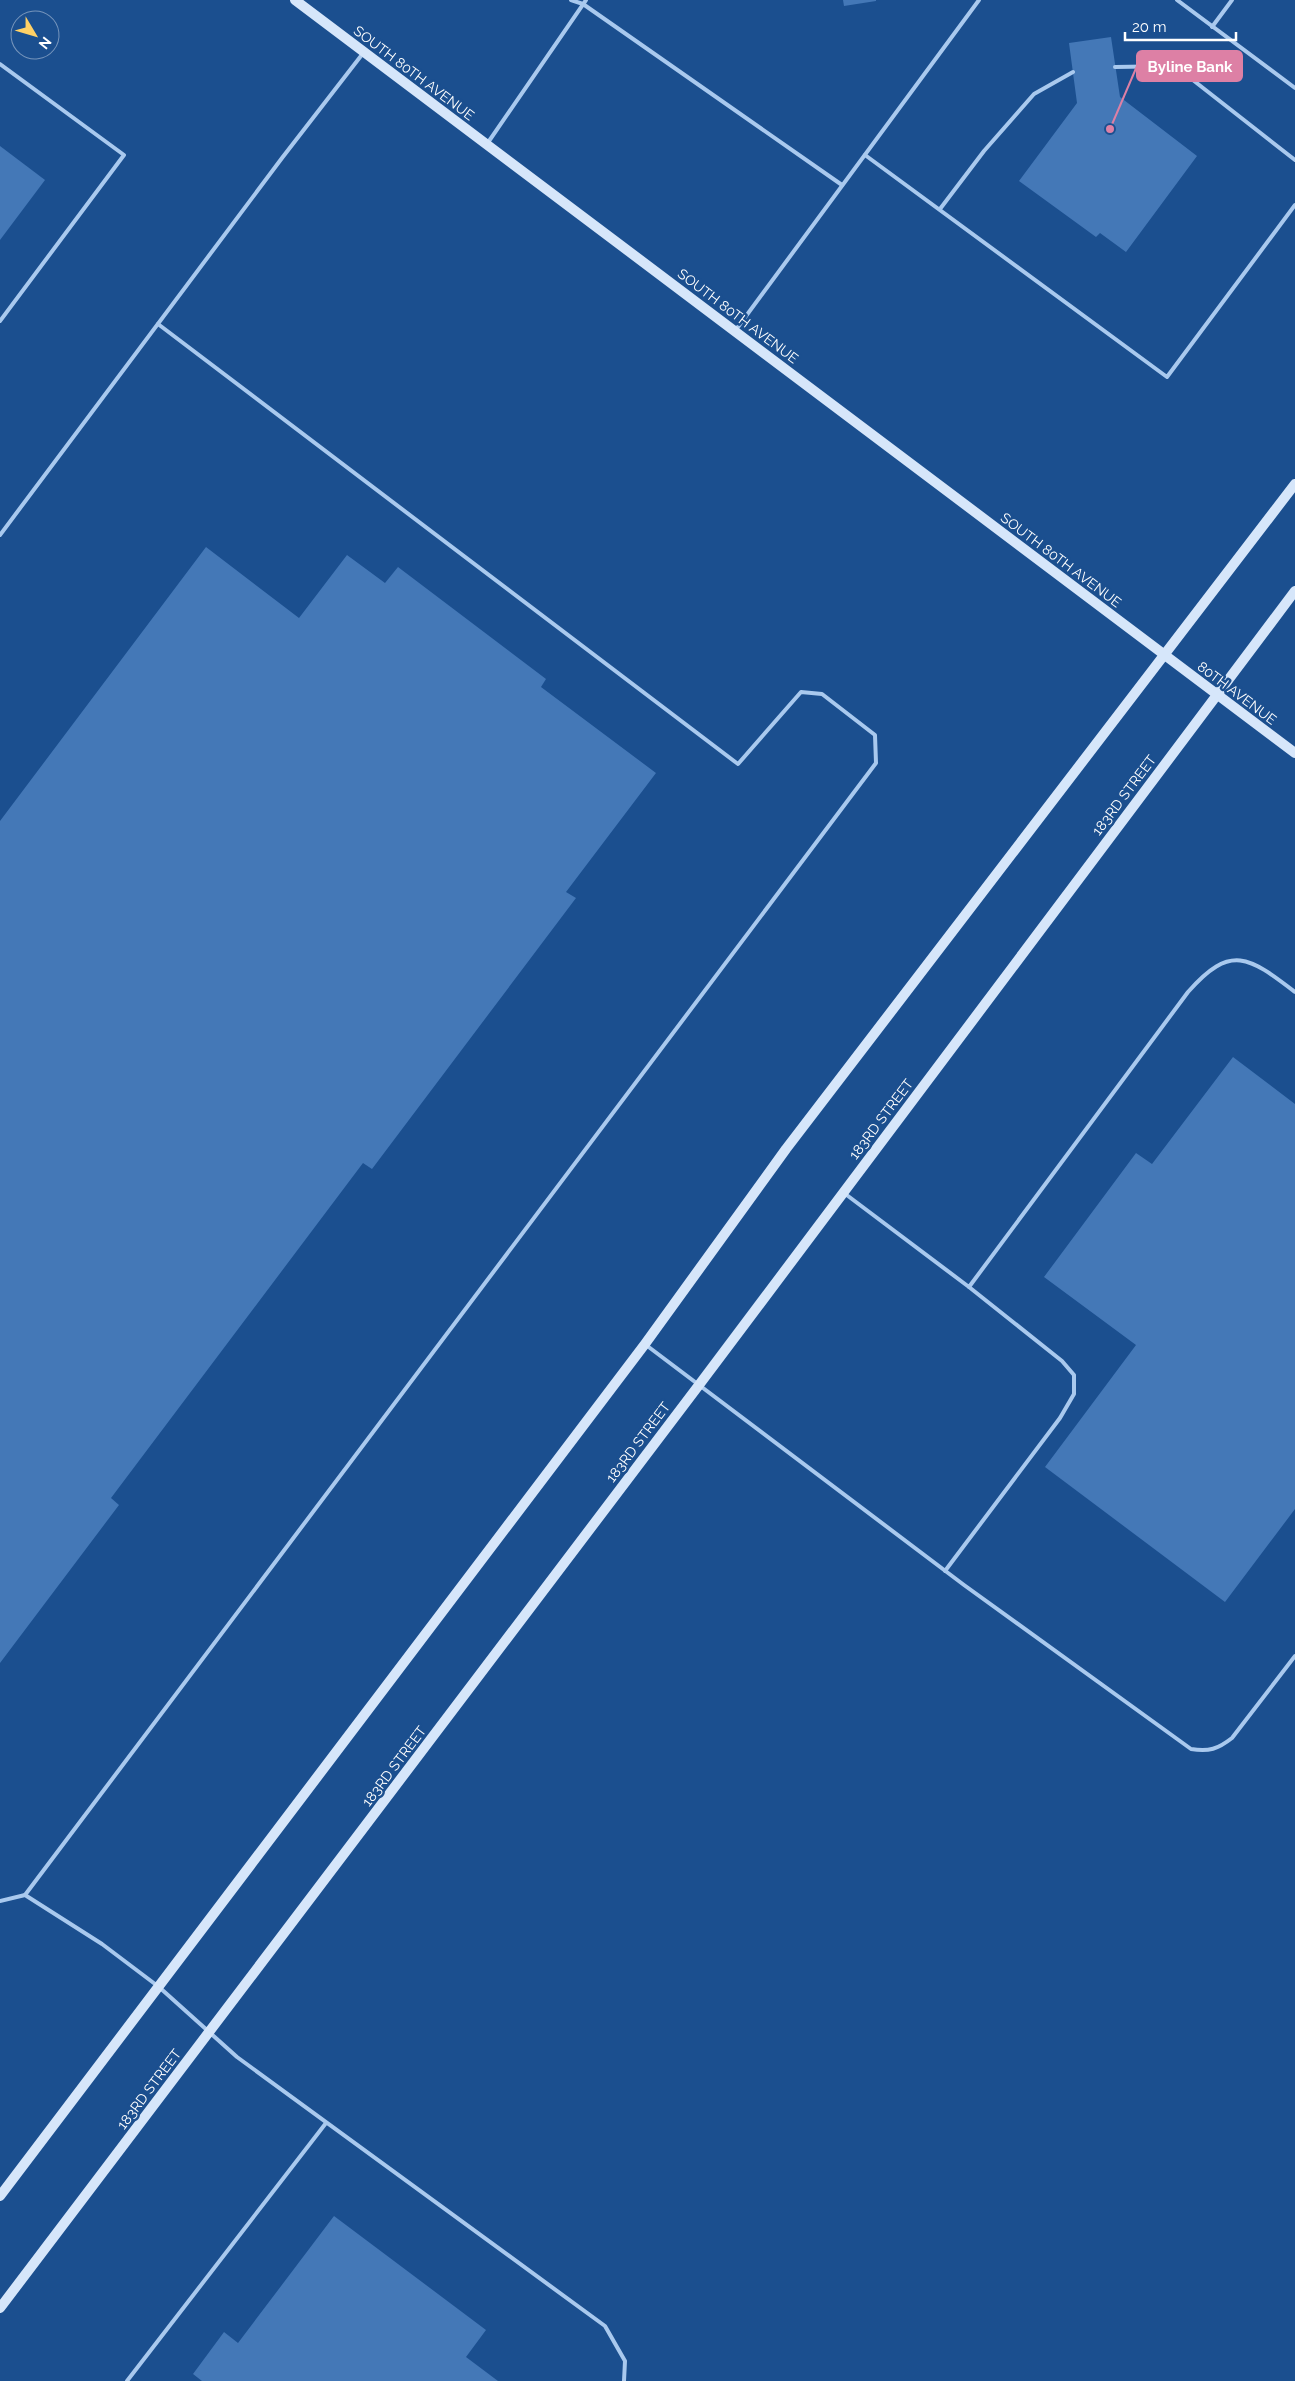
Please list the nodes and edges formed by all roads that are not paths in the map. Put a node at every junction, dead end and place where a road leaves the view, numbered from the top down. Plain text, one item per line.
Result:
1 (295, 0) edge
2 (570, 0) edge
3 (979, 0) edge
4 (1176, 0) edge
5 (1232, 0) edge
6 (584, 2) edge
7 (1212, 27) junction
8 (364, 52) junction
9 (0, 64) edge
10 (1115, 67) dead end
11 (1073, 72) dead end
12 (1295, 88) edge
13 (487, 144) junction
14 (865, 155) junction
15 (1295, 160) edge
16 (842, 185) junction
17 (1295, 205) edge
18 (940, 209) junction
19 (0, 321) edge
20 (158, 324) junction
21 (735, 331) junction
22 (1295, 484) edge
23 (0, 535) edge
24 (1295, 591) edge
25 (1164, 655) junction
26 (1217, 695) junction
27 (1295, 753) edge
28 (1295, 992) edge
29 (843, 1192) junction
30 (969, 1287) junction
31 (645, 1344) junction
32 (699, 1384) junction
33 (945, 1571) junction
34 (1295, 1656) edge
35 (25, 1895) junction
36 (0, 1901) edge
37 (159, 1987) junction
38 (210, 2032) junction
39 (326, 2123) junction
40 (0, 2196) edge
41 (0, 2308) edge
42 (127, 2381) edge
43 (624, 2381) edge

1 - 8 street, SOUTH 80TH AVENUE
2 - 6 lane
3 - 14 lane
4 - 7 lane
5 - 7 lane
6 - 13 lane
6 - 16 lane
7 - 12 lane
8 - 13 street, SOUTH 80TH AVENUE
8 - 20 lane
9 - 19 lane
10 - 15 lane
11 - 18 lane
13 - 21 street, SOUTH 80TH AVENUE
14 - 16 lane
14 - 18 lane
16 - 21 lane
17 - 18 lane
20 - 23 lane
20 - 35 lane
21 - 25 street, SOUTH 80TH AVENUE
22 - 25 street
24 - 26 street, 183RD STREET
25 - 26 street, 80TH AVENUE
25 - 31 street
26 - 27 street, 80TH AVENUE
26 - 29 street, 183RD STREET
28 - 30 lane
29 - 30 lane
29 - 32 street, 183RD STREET
30 - 33 lane
31 - 32 lane
31 - 37 street
32 - 33 lane
32 - 38 street, 183RD STREET
33 - 34 lane
35 - 36 lane
35 - 37 lane
37 - 38 lane
37 - 40 street
38 - 39 lane
38 - 41 street, 183RD STREET
39 - 42 lane
39 - 43 lane

